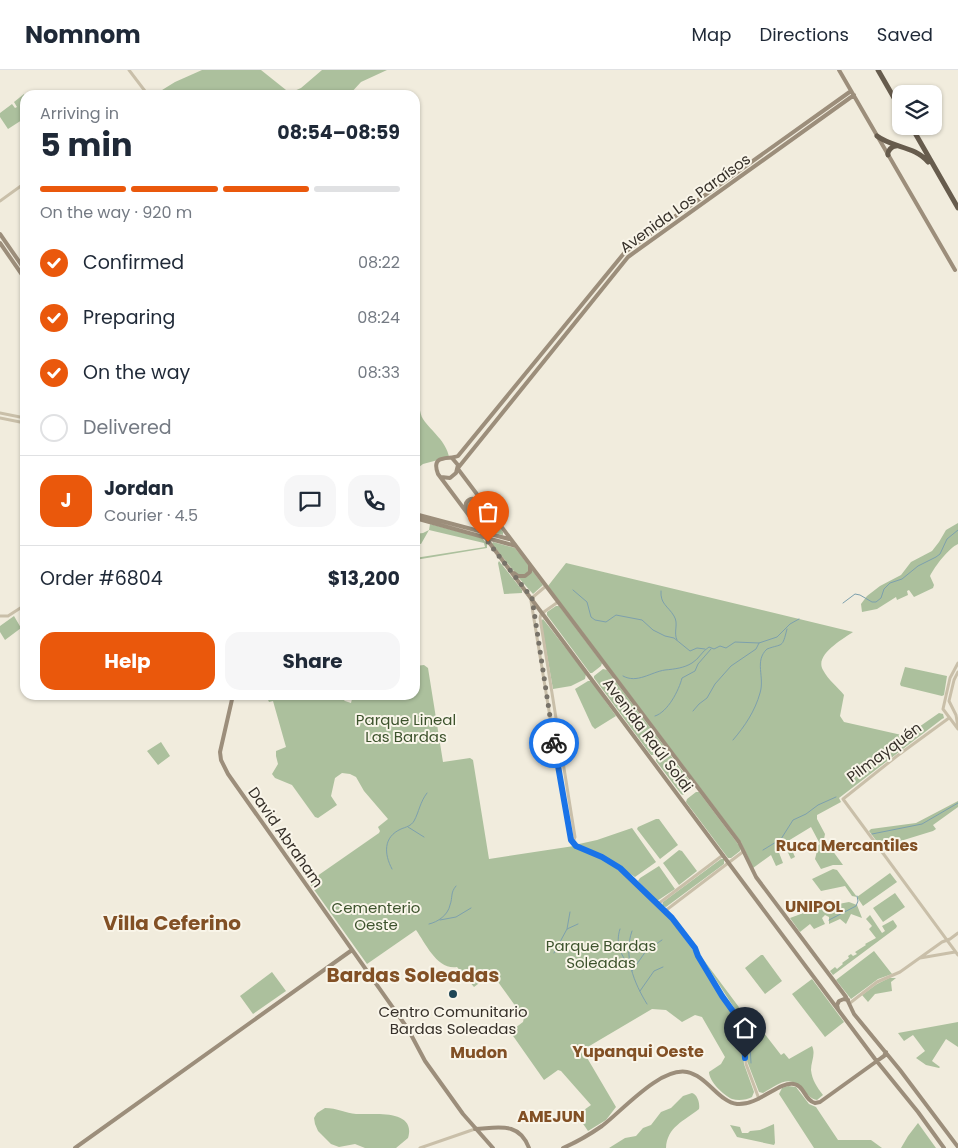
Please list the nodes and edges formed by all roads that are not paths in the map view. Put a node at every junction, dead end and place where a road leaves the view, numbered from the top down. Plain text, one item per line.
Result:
1 (129, 70) edge
2 (839, 70) edge
3 (878, 70) edge
4 (144, 90) edge
5 (851, 91) junction
6 (892, 94) edge
7 (854, 95) junction
8 (916, 135) edge
9 (877, 136) junction
10 (897, 146) junction
11 (888, 155) junction
12 (938, 174) junction
13 (20, 187) edge
14 (0, 201) edge
15 (958, 208) edge
16 (0, 234) edge
17 (0, 243) edge
18 (20, 263) edge
19 (954, 270) dead end
20 (20, 272) edge
21 (0, 412) edge
22 (20, 417) edge
23 (0, 418) edge
24 (20, 422) edge
25 (452, 458) junction
26 (458, 469) junction
27 (439, 475) junction
28 (488, 510) junction
29 (466, 512) junction
30 (420, 515) edge
31 (420, 519) edge
32 (472, 522) junction
33 (470, 529) junction
34 (480, 532) junction
35 (485, 538) junction
36 (510, 539) junction
37 (516, 546) junction
38 (528, 562) junction
39 (507, 566) junction
40 (546, 586) junction
41 (532, 598) junction
42 (558, 602) junction
43 (20, 608) edge
44 (543, 613) junction
45 (0, 616) edge
46 (958, 663) edge
47 (958, 672) edge
48 (232, 700) edge
49 (951, 707) junction
50 (944, 710) junction
51 (956, 717) junction
52 (950, 719) junction
53 (940, 724) junction
54 (958, 728) edge
55 (573, 842) junction
56 (744, 851) junction
57 (723, 855) junction
58 (729, 863) junction
59 (658, 904) junction
60 (665, 911) junction
61 (958, 933) edge
62 (947, 940) junction
63 (352, 950) junction
64 (957, 954) edge
65 (920, 958) junction
66 (850, 1004) junction
67 (838, 1010) junction
68 (886, 1052) junction
69 (877, 1062) junction
70 (759, 1099) junction
71 (491, 1128) junction
72 (475, 1129) junction
73 (484, 1137) junction
74 (958, 1147) edge
75 (75, 1148) edge
76 (420, 1148) edge
77 (493, 1148) edge
78 (529, 1148) edge
79 (562, 1148) edge
80 (944, 1148) edge

1 - 4 street
2 - 5 main road
3 - 6 highway
5 - 7 main road
5 - 25 main road, Avenida Los Paraísos
7 - 9 main road
7 - 26 main road, Avenida Los Paraísos
8 - 12 highway
9 - 10 highway
9 - 11 main road
10 - 11 highway
10 - 12 highway
11 - 19 main road
12 - 15 highway
13 - 14 street
16 - 18 main road
17 - 20 main road
21 - 22 street
23 - 24 street
25 - 26 main road
25 - 27 main road, Avenida Los Paraísos
26 - 27 main road
26 - 28 main road, Avenida Raúl Soldi
27 - 29 main road, Avenida Raúl Soldi
28 - 29 main road
28 - 36 main road, Avenida Raúl Soldi
29 - 32 main road, Avenida Raúl Soldi
30 - 33 main road
31 - 35 main road
32 - 33 main road
32 - 34 main road, Avenida Raúl Soldi
33 - 34 main road
34 - 35 main road, Avenida Raúl Soldi
34 - 36 main road
35 - 37 main road
35 - 39 main road, Avenida Raúl Soldi
36 - 37 main road, Avenida Raúl Soldi
37 - 38 main road, Avenida Raúl Soldi
38 - 39 main road
38 - 40 main road, Avenida Raúl Soldi
39 - 41 main road, Avenida Raúl Soldi
40 - 41 street
40 - 42 main road, Avenida Raúl Soldi
41 - 44 main road, Avenida Raúl Soldi
41 - 55 street
42 - 44 street
42 - 56 main road, Avenida Raúl Soldi
43 - 45 street
44 - 55 street
44 - 57 main road, Avenida Raúl Soldi
46 - 50 street, Pilmayquén
47 - 49 street
48 - 63 main road, David Abraham
49 - 50 street
49 - 51 street
50 - 52 street
50 - 53 street, Pilmayquén
51 - 52 street, Pilmayquén
51 - 54 street
52 - 53 street, Pilmayquén
52 - 54 street
53 - 62 street, Pilmayquén
55 - 59 street
56 - 58 street
56 - 66 main road, Avenida Raúl Soldi
57 - 58 main road, Avenida Raúl Soldi
57 - 59 street
58 - 60 street
58 - 67 main road, Avenida Raúl Soldi
59 - 60 street
60 - 70 street
61 - 62 street
62 - 64 street
62 - 65 street
63 - 72 main road, David Abraham
63 - 75 main road
64 - 65 street
65 - 66 street
66 - 67 main road
66 - 67 main road
66 - 68 main road, Avenida Raúl Soldi
67 - 69 main road, Avenida Raúl Soldi
68 - 69 main road
68 - 74 main road, Avenida Raúl Soldi
69 - 70 main road
69 - 80 main road, Avenida Raúl Soldi
70 - 79 main road
71 - 72 main road
71 - 73 main road
71 - 78 main road
72 - 73 main road, David Abraham
72 - 76 street
73 - 77 main road, David Abraham

